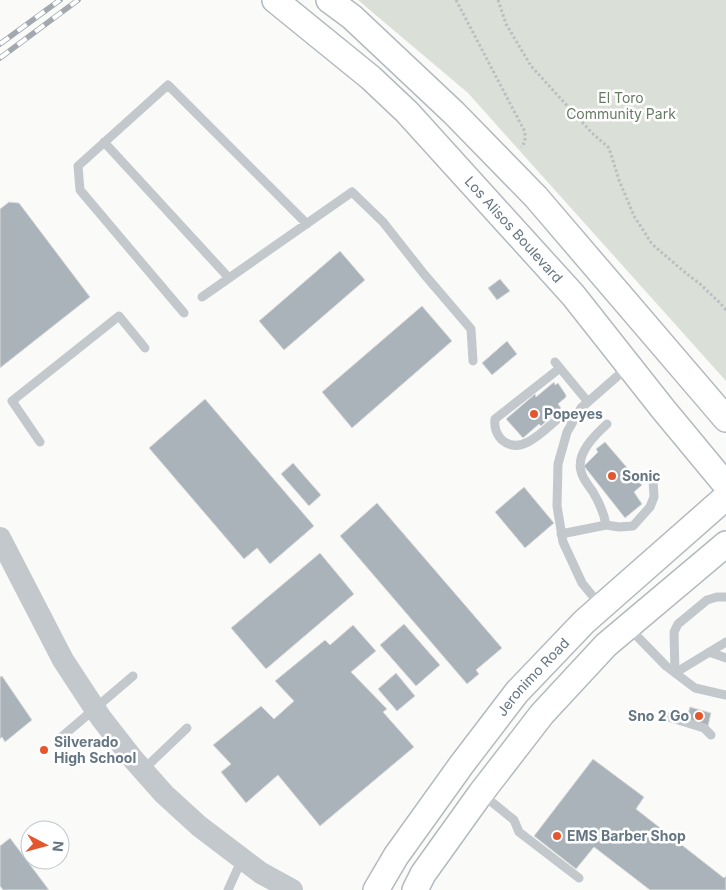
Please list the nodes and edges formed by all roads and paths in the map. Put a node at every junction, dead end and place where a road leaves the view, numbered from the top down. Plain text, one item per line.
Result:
1 (275, 0) edge
2 (329, 0) edge
3 (456, 0) edge
4 (498, 0) edge
5 (104, 142) junction
6 (521, 147) dead end
7 (307, 224) junction
8 (229, 278) junction
9 (202, 297) dead end
10 (726, 310) edge
11 (184, 314) dead end
12 (145, 348) dead end
13 (473, 361) dead end
14 (629, 366) junction
15 (588, 402) junction
16 (726, 419) edge
17 (574, 420) junction
18 (607, 424) dead end
19 (40, 442) dead end
20 (653, 479) dead end
21 (726, 485) edge
22 (726, 497) edge
23 (606, 525) junction
24 (561, 534) junction
25 (0, 538) edge
26 (726, 544) edge
27 (726, 597) edge
28 (601, 606) junction
29 (628, 627) junction
30 (726, 642) edge
31 (709, 652) junction
32 (726, 658) edge
33 (675, 673) junction
34 (133, 676) dead end
35 (726, 695) edge
36 (95, 710) junction
37 (665, 716) dead end
38 (187, 728) dead end
39 (712, 735) dead end
40 (58, 740) dead end
41 (143, 770) junction
42 (481, 793) junction
43 (242, 858) junction
44 (579, 878) dead end
45 (228, 890) edge
46 (292, 890) edge
47 (376, 890) edge
48 (415, 890) edge

1 - 14 main road, Los Alisos Boulevard
2 - 16 main road
3 - 6 path
4 - 10 path
5 - 7 lane
5 - 8 lane
5 - 11 lane
7 - 8 lane
7 - 13 lane
8 - 9 lane
12 - 19 lane
14 - 15 lane
14 - 21 main road, Los Alisos Boulevard
15 - 17 lane
15 - 17 lane
17 - 24 lane
18 - 23 lane
20 - 23 lane
22 - 28 main road, Jeronimo Road
23 - 24 lane
24 - 28 lane
25 - 36 street
26 - 29 main road
27 - 33 lane
28 - 47 main road, Jeronimo Road
29 - 33 lane
29 - 42 main road
30 - 31 lane
31 - 32 lane
31 - 33 lane
33 - 35 lane
34 - 36 lane
36 - 40 lane
36 - 41 street
37 - 39 lane
38 - 41 lane
41 - 43 street
42 - 44 lane
42 - 48 main road
43 - 45 lane
43 - 46 street

